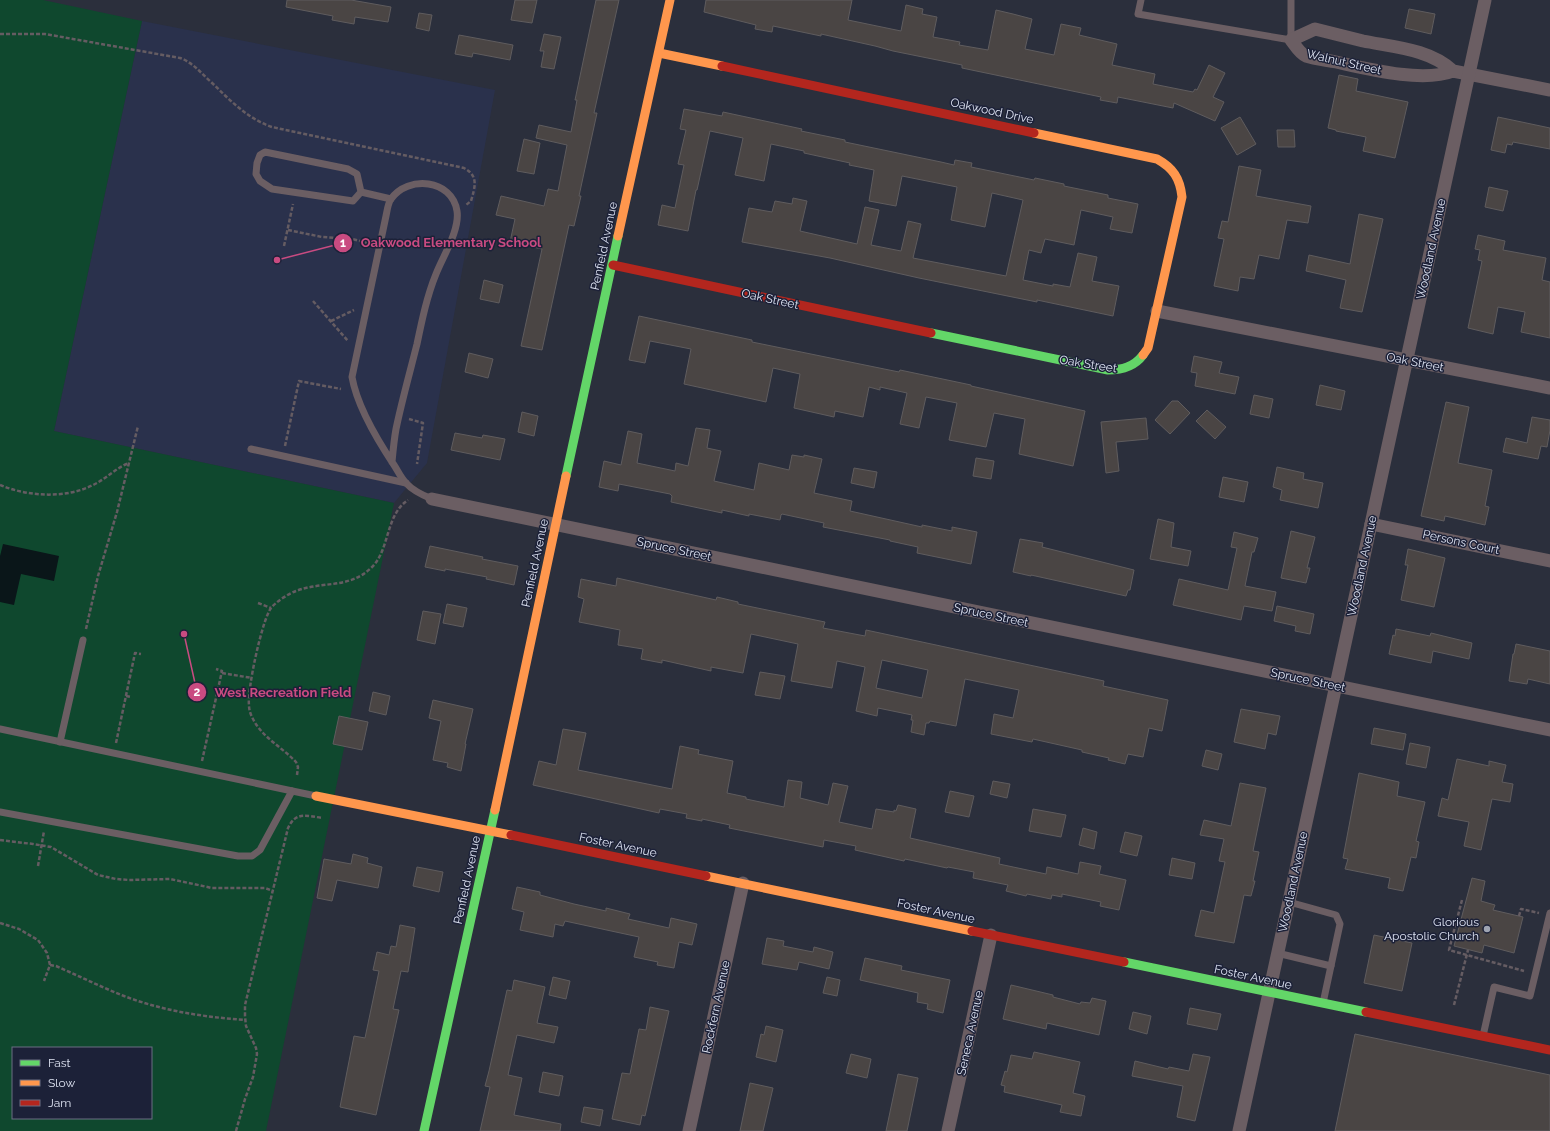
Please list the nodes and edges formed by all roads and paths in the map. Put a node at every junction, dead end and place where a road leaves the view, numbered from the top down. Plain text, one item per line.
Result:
1 (670, 0) edge
2 (1141, 0) edge
3 (1291, 0) edge
4 (1485, 0) edge
5 (0, 34) edge
6 (1291, 40) junction
7 (659, 53) junction
8 (1453, 71) junction
9 (1468, 74) junction
10 (1550, 90) edge
11 (361, 192) junction
12 (391, 199) junction
13 (471, 201) dead end
14 (290, 218) dead end
15 (284, 246) dead end
16 (613, 265) junction
17 (313, 301) dead end
18 (359, 307) dead end
19 (1157, 311) junction
20 (331, 321) junction
21 (352, 346) dead end
22 (1406, 360) junction
23 (1550, 388) edge
24 (341, 389) dead end
25 (399, 417) junction
26 (138, 426) dead end
27 (286, 442) dead end
28 (251, 449) dead end
29 (129, 462) junction
30 (392, 462) junction
31 (417, 464) dead end
32 (406, 483) junction
33 (0, 485) edge
34 (432, 499) joint
35 (409, 500) dead end
36 (1371, 524) junction
37 (555, 525) junction
38 (1550, 561) edge
39 (258, 603) dead end
40 (271, 608) junction
41 (88, 621) dead end
42 (83, 640) dead end
43 (141, 654) dead end
44 (216, 669) dead end
45 (222, 673) junction
46 (252, 678) junction
47 (1335, 686) junction
48 (126, 696) junction
49 (131, 697) dead end
50 (0, 729) edge
51 (1550, 730) edge
52 (117, 737) dead end
53 (60, 742) junction
54 (203, 755) dead end
55 (298, 775) dead end
56 (292, 791) junction
57 (316, 796) joint
58 (0, 812) edge
59 (323, 818) dead end
60 (490, 831) junction
61 (43, 837) dead end
62 (0, 840) edge
63 (42, 845) junction
64 (38, 866) dead end
65 (743, 884) junction
66 (273, 891) junction
67 (1462, 900) dead end
68 (1289, 902) junction
69 (1528, 910) dead end
70 (1550, 913) edge
71 (1519, 916) dead end
72 (0, 923) edge
73 (991, 935) junction
74 (1468, 950) dead end
75 (1277, 953) junction
76 (1467, 955) junction
77 (50, 965) junction
78 (1331, 966) junction
79 (1514, 968) dead end
80 (44, 981) dead end
81 (1269, 992) junction
82 (1323, 1004) junction
83 (1454, 1005) dead end
84 (245, 1020) junction
85 (1482, 1036) junction
86 (1550, 1050) edge
87 (236, 1131) edge
88 (424, 1131) edge
89 (689, 1131) edge
90 (948, 1131) edge
91 (1239, 1131) edge

1 - 7 street, Penfield Avenue
2 - 6 lane
3 - 6 lane
4 - 9 street, Woodland Avenue
5 - 13 path
6 - 8 street, Walnut Street
6 - 8 street, Walnut Street
7 - 16 street, Penfield Avenue
7 - 19 street, Oakwood Drive
8 - 9 street, Walnut Street
9 - 10 street, Walnut Street
9 - 22 street, Woodland Avenue
11 - 11 lane
11 - 12 lane
12 - 25 lane
12 - 30 lane
14 - 15 path
16 - 19 street, Oak Street
16 - 37 street, Penfield Avenue
17 - 20 path
18 - 20 path
19 - 22 street, Oak Street
20 - 21 path
22 - 23 street, Oak Street
22 - 36 street, Woodland Avenue
24 - 27 path
25 - 30 lane
25 - 31 path
26 - 29 path
28 - 32 lane
29 - 33 path
29 - 41 path
30 - 32 lane
32 - 34 lane
34 - 37 street, Spruce Street
35 - 40 path
36 - 38 street, Persons Court
36 - 47 street, Woodland Avenue
37 - 47 street, Spruce Street
37 - 60 street, Penfield Avenue
39 - 40 path
40 - 46 path
42 - 53 lane
43 - 48 path
44 - 45 path
45 - 46 path
45 - 54 path
46 - 55 path
47 - 51 street, Spruce Street
47 - 68 street, Woodland Avenue
48 - 49 path
48 - 52 path
50 - 53 lane
53 - 56 lane
56 - 57 lane
56 - 58 lane
57 - 60 street, Foster Avenue
59 - 66 path
60 - 65 street, Foster Avenue
60 - 88 street, Penfield Avenue
61 - 63 path
62 - 63 path
63 - 64 path
63 - 66 path
65 - 73 street, Foster Avenue
65 - 89 street, Rockfern Avenue
66 - 84 path
67 - 76 path
68 - 75 street, Woodland Avenue
68 - 78 lane
69 - 71 path
70 - 85 lane
72 - 77 path
73 - 81 street, Foster Avenue
73 - 90 street, Seneca Avenue
74 - 76 path
75 - 78 lane
75 - 81 street, Woodland Avenue
76 - 79 path
76 - 83 path
77 - 80 path
77 - 84 path
78 - 82 lane
81 - 82 street, Foster Avenue
81 - 91 street, Woodland Avenue
82 - 85 street, Foster Avenue
84 - 87 path
85 - 86 street, Foster Avenue

